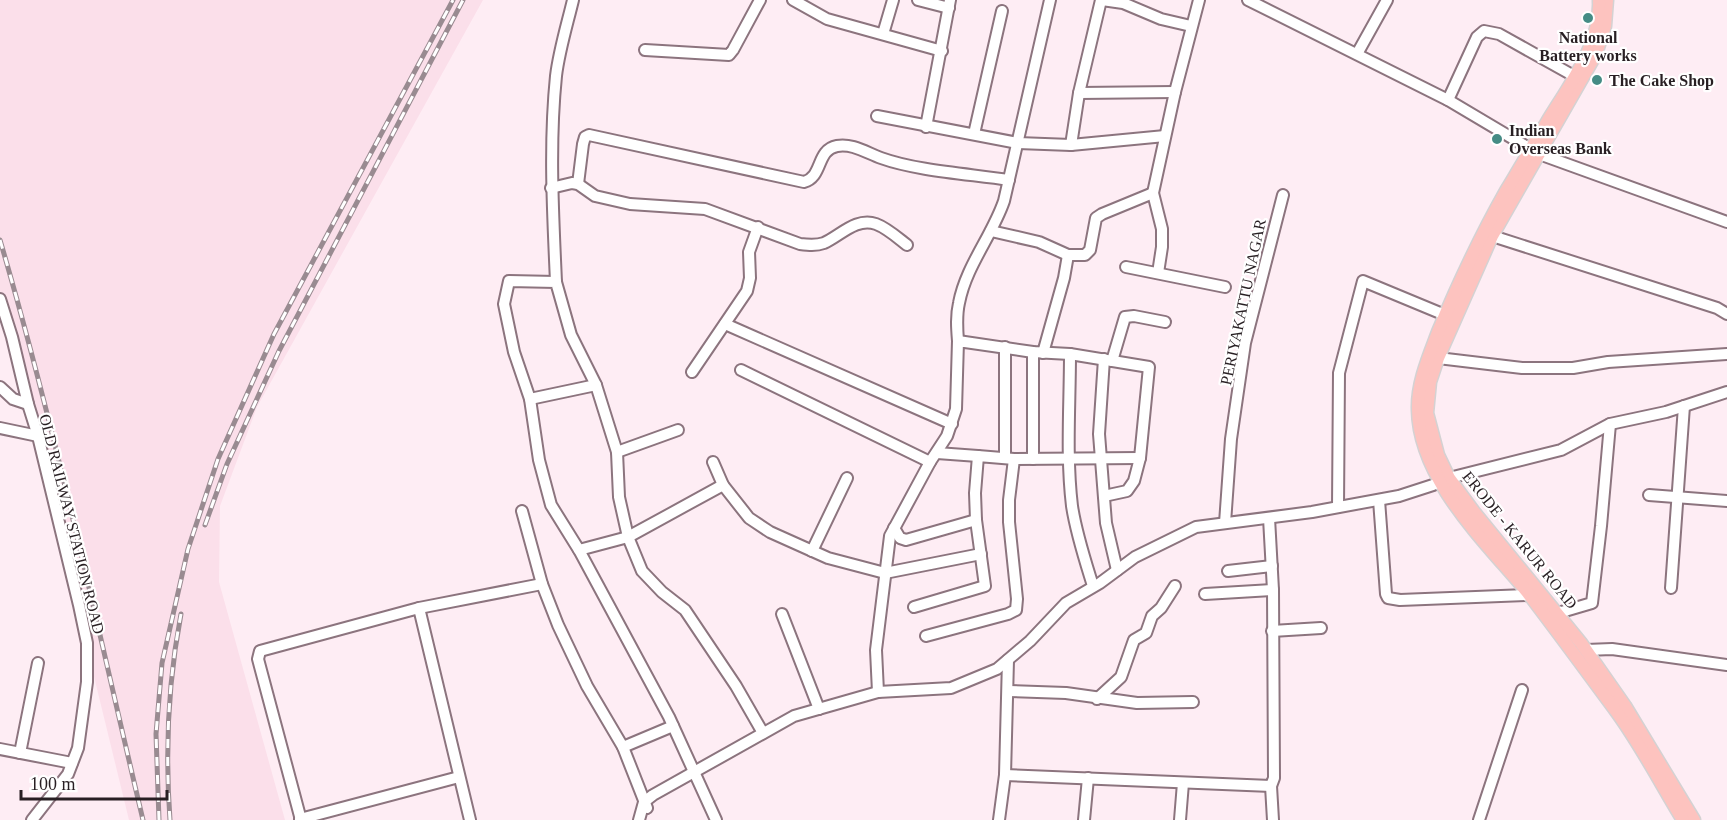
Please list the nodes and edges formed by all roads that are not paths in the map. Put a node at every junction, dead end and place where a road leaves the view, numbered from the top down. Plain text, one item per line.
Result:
1 (573, 0) edge
2 (760, 0) edge
3 (793, 0) edge
4 (893, 0) edge
5 (918, 0) edge
6 (1050, 0) edge
7 (1102, 0) edge
8 (1198, 0) edge
9 (1248, 0) edge
10 (1387, 0) edge
11 (1599, 0) edge
12 (1607, 0) edge
13 (949, 4) edge
14 (1002, 11) dead end
15 (1191, 26) junction
16 (883, 34) junction
17 (645, 50) dead end
18 (942, 51) junction
19 (1357, 54) junction
20 (1574, 76) junction
21 (1175, 92) junction
22 (1079, 93) junction
23 (1448, 100) junction
24 (877, 116) dead end
25 (926, 127) junction
26 (974, 134) junction
27 (1165, 136) junction
28 (1018, 143) junction
29 (1071, 145) junction
30 (1535, 151) junction
31 (1010, 180) junction
32 (578, 184) junction
33 (551, 188) junction
34 (1153, 193) junction
35 (1282, 195) dead end
36 (1727, 222) edge
37 (758, 227) junction
38 (992, 231) junction
39 (1487, 234) junction
40 (907, 245) dead end
41 (1068, 255) junction
42 (1125, 267) dead end
43 (1158, 273) junction
44 (556, 282) junction
45 (1225, 287) dead end
46 (0, 299) edge
47 (1727, 314) edge
48 (1445, 315) junction
49 (1165, 322) dead end
50 (725, 324) junction
51 (958, 341) junction
52 (1727, 343) edge
53 (1005, 347) junction
54 (1038, 352) junction
55 (1070, 354) junction
56 (1727, 354) edge
57 (1438, 358) junction
58 (1108, 360) junction
59 (741, 370) dead end
60 (692, 372) dead end
61 (596, 385) junction
62 (0, 387) edge
63 (1727, 392) edge
64 (530, 399) junction
65 (28, 404) junction
66 (1684, 406) junction
67 (952, 424) junction
68 (1610, 424) junction
69 (0, 428) edge
70 (678, 430) dead end
71 (38, 436) junction
72 (617, 452) junction
73 (978, 456) junction
74 (934, 458) junction
75 (1009, 458) junction
76 (1069, 458) junction
77 (1140, 458) junction
78 (1033, 459) junction
79 (1102, 459) junction
80 (713, 462) dead end
81 (847, 478) dead end
82 (1444, 480) junction
83 (723, 485) junction
84 (1649, 495) dead end
85 (1104, 496) junction
86 (1678, 497) junction
87 (1379, 500) junction
88 (1727, 501) edge
89 (1338, 507) junction
90 (522, 511) dead end
91 (1269, 518) junction
92 (976, 520) junction
93 (1225, 523) junction
94 (894, 528) junction
95 (628, 537) junction
96 (579, 550) junction
97 (812, 551) junction
98 (981, 554) junction
99 (1272, 566) junction
100 (1117, 570) junction
101 (1228, 571) dead end
102 (885, 573) junction
103 (542, 584) junction
104 (1093, 586) junction
105 (1175, 586) dead end
106 (1671, 588) dead end
107 (1273, 590) junction
108 (1205, 594) dead end
109 (1529, 595) junction
110 (914, 607) dead end
111 (419, 608) junction
112 (1558, 613) junction
113 (782, 614) dead end
114 (1321, 628) dead end
115 (1272, 631) junction
116 (926, 636) dead end
117 (1586, 650) junction
118 (1008, 660) junction
119 (38, 663) dead end
120 (1727, 665) edge
121 (1522, 690) dead end
122 (1008, 691) junction
123 (878, 692) junction
124 (1097, 699) junction
125 (1193, 702) dead end
126 (819, 709) junction
127 (672, 726) junction
128 (763, 733) junction
129 (623, 747) junction
130 (0, 749) edge
131 (20, 753) junction
132 (72, 764) junction
133 (694, 772) junction
134 (1005, 775) junction
135 (459, 777) junction
136 (1088, 778) junction
137 (1183, 783) junction
138 (1271, 786) junction
139 (648, 806) edge
140 (33, 819) edge
141 (300, 819) edge
142 (470, 820) edge
143 (639, 820) edge
144 (716, 820) edge
145 (999, 820) edge
146 (1084, 820) edge
147 (1180, 820) edge
148 (1273, 820) edge
149 (1479, 820) edge
150 (1683, 820) edge
151 (1694, 820) edge

1 - 33 street
2 - 17 street
3 - 16 street
4 - 16 street
5 - 13 street
6 - 28 street
7 - 15 street
7 - 22 street
8 - 15 street
9 - 19 street
10 - 19 street
11 - 20 main road, ERODE - KARUR ROAD
12 - 30 main road, ERODE - KARUR ROAD
13 - 18 street
14 - 26 street
15 - 21 street
16 - 18 street
18 - 25 street
19 - 23 street
20 - 23 street
20 - 30 main road, ERODE - KARUR ROAD
21 - 22 street
21 - 27 street
22 - 29 street
23 - 30 street
24 - 25 street
25 - 26 street
26 - 28 street
27 - 29 street
27 - 34 street
28 - 29 street
28 - 31 street
30 - 36 street
30 - 39 main road, ERODE - KARUR ROAD
31 - 32 street
31 - 38 street
32 - 33 street
32 - 37 street
33 - 44 street
34 - 41 street
34 - 43 street
35 - 93 street, PERIYAKATTU NAGAR
37 - 40 street
37 - 50 street
38 - 41 street
38 - 51 street
39 - 47 street
39 - 48 main road, ERODE - KARUR ROAD
39 - 57 main road, ERODE - KARUR ROAD
41 - 54 street
42 - 43 street
43 - 45 street
44 - 61 street
44 - 64 street
46 - 65 street, OLD RAILWAY STATION ROAD
48 - 82 main road, ERODE - KARUR ROAD
48 - 89 street
49 - 58 street
50 - 60 street
50 - 67 street
51 - 53 street
51 - 67 street
52 - 56 street
53 - 54 street
53 - 75 street
54 - 55 street
54 - 78 street
55 - 58 street
55 - 76 street
56 - 57 street
57 - 82 main road, ERODE - KARUR ROAD
58 - 77 street
58 - 79 street
59 - 74 street
61 - 64 street
61 - 72 street
62 - 65 street
63 - 66 street
64 - 96 street
65 - 71 street, OLD RAILWAY STATION ROAD
66 - 68 street
66 - 86 street
67 - 74 street
68 - 82 street
68 - 112 street
69 - 71 street
70 - 72 street
71 - 132 street, OLD RAILWAY STATION ROAD
72 - 95 street
73 - 74 street
73 - 75 street
73 - 92 street
74 - 94 street
75 - 78 street
75 - 116 street
76 - 78 street
76 - 79 street
76 - 104 street
77 - 79 street
77 - 85 street
79 - 85 street
80 - 83 street
81 - 97 street
82 - 87 street
82 - 109 main road, ERODE - KARUR ROAD
82 - 112 main road, ERODE - KARUR ROAD
83 - 95 street
83 - 97 street
84 - 86 street
85 - 100 street
86 - 88 street
86 - 106 street
87 - 89 street
87 - 109 street
89 - 91 street
90 - 103 street
91 - 93 street
91 - 99 street
92 - 94 street
92 - 98 street
93 - 100 street
94 - 102 street
95 - 96 street
95 - 128 street
96 - 127 street
97 - 102 street
98 - 102 street
98 - 110 street
99 - 101 street
99 - 107 street
100 - 104 street
102 - 123 street
103 - 111 street
103 - 129 street
104 - 118 street
105 - 124 street
107 - 108 street
107 - 115 street
109 - 150 main road, ERODE - KARUR ROAD
111 - 135 street
111 - 141 street
112 - 117 main road, ERODE - KARUR ROAD
113 - 126 street
114 - 115 street
115 - 138 street
117 - 120 street
117 - 151 main road, ERODE - KARUR ROAD
118 - 122 street
118 - 123 street
119 - 131 street
121 - 149 street
122 - 124 street
122 - 134 street
123 - 126 street
124 - 125 street
126 - 128 street
127 - 129 street
127 - 133 street
128 - 133 street
129 - 139 street
130 - 131 street
131 - 132 street
132 - 140 street, OLD RAILWAY STATION ROAD
133 - 139 street
133 - 144 street
134 - 136 street
134 - 145 street
135 - 141 street
135 - 142 street
136 - 137 street
136 - 146 street
137 - 138 street
137 - 147 street
138 - 148 street
139 - 143 street

